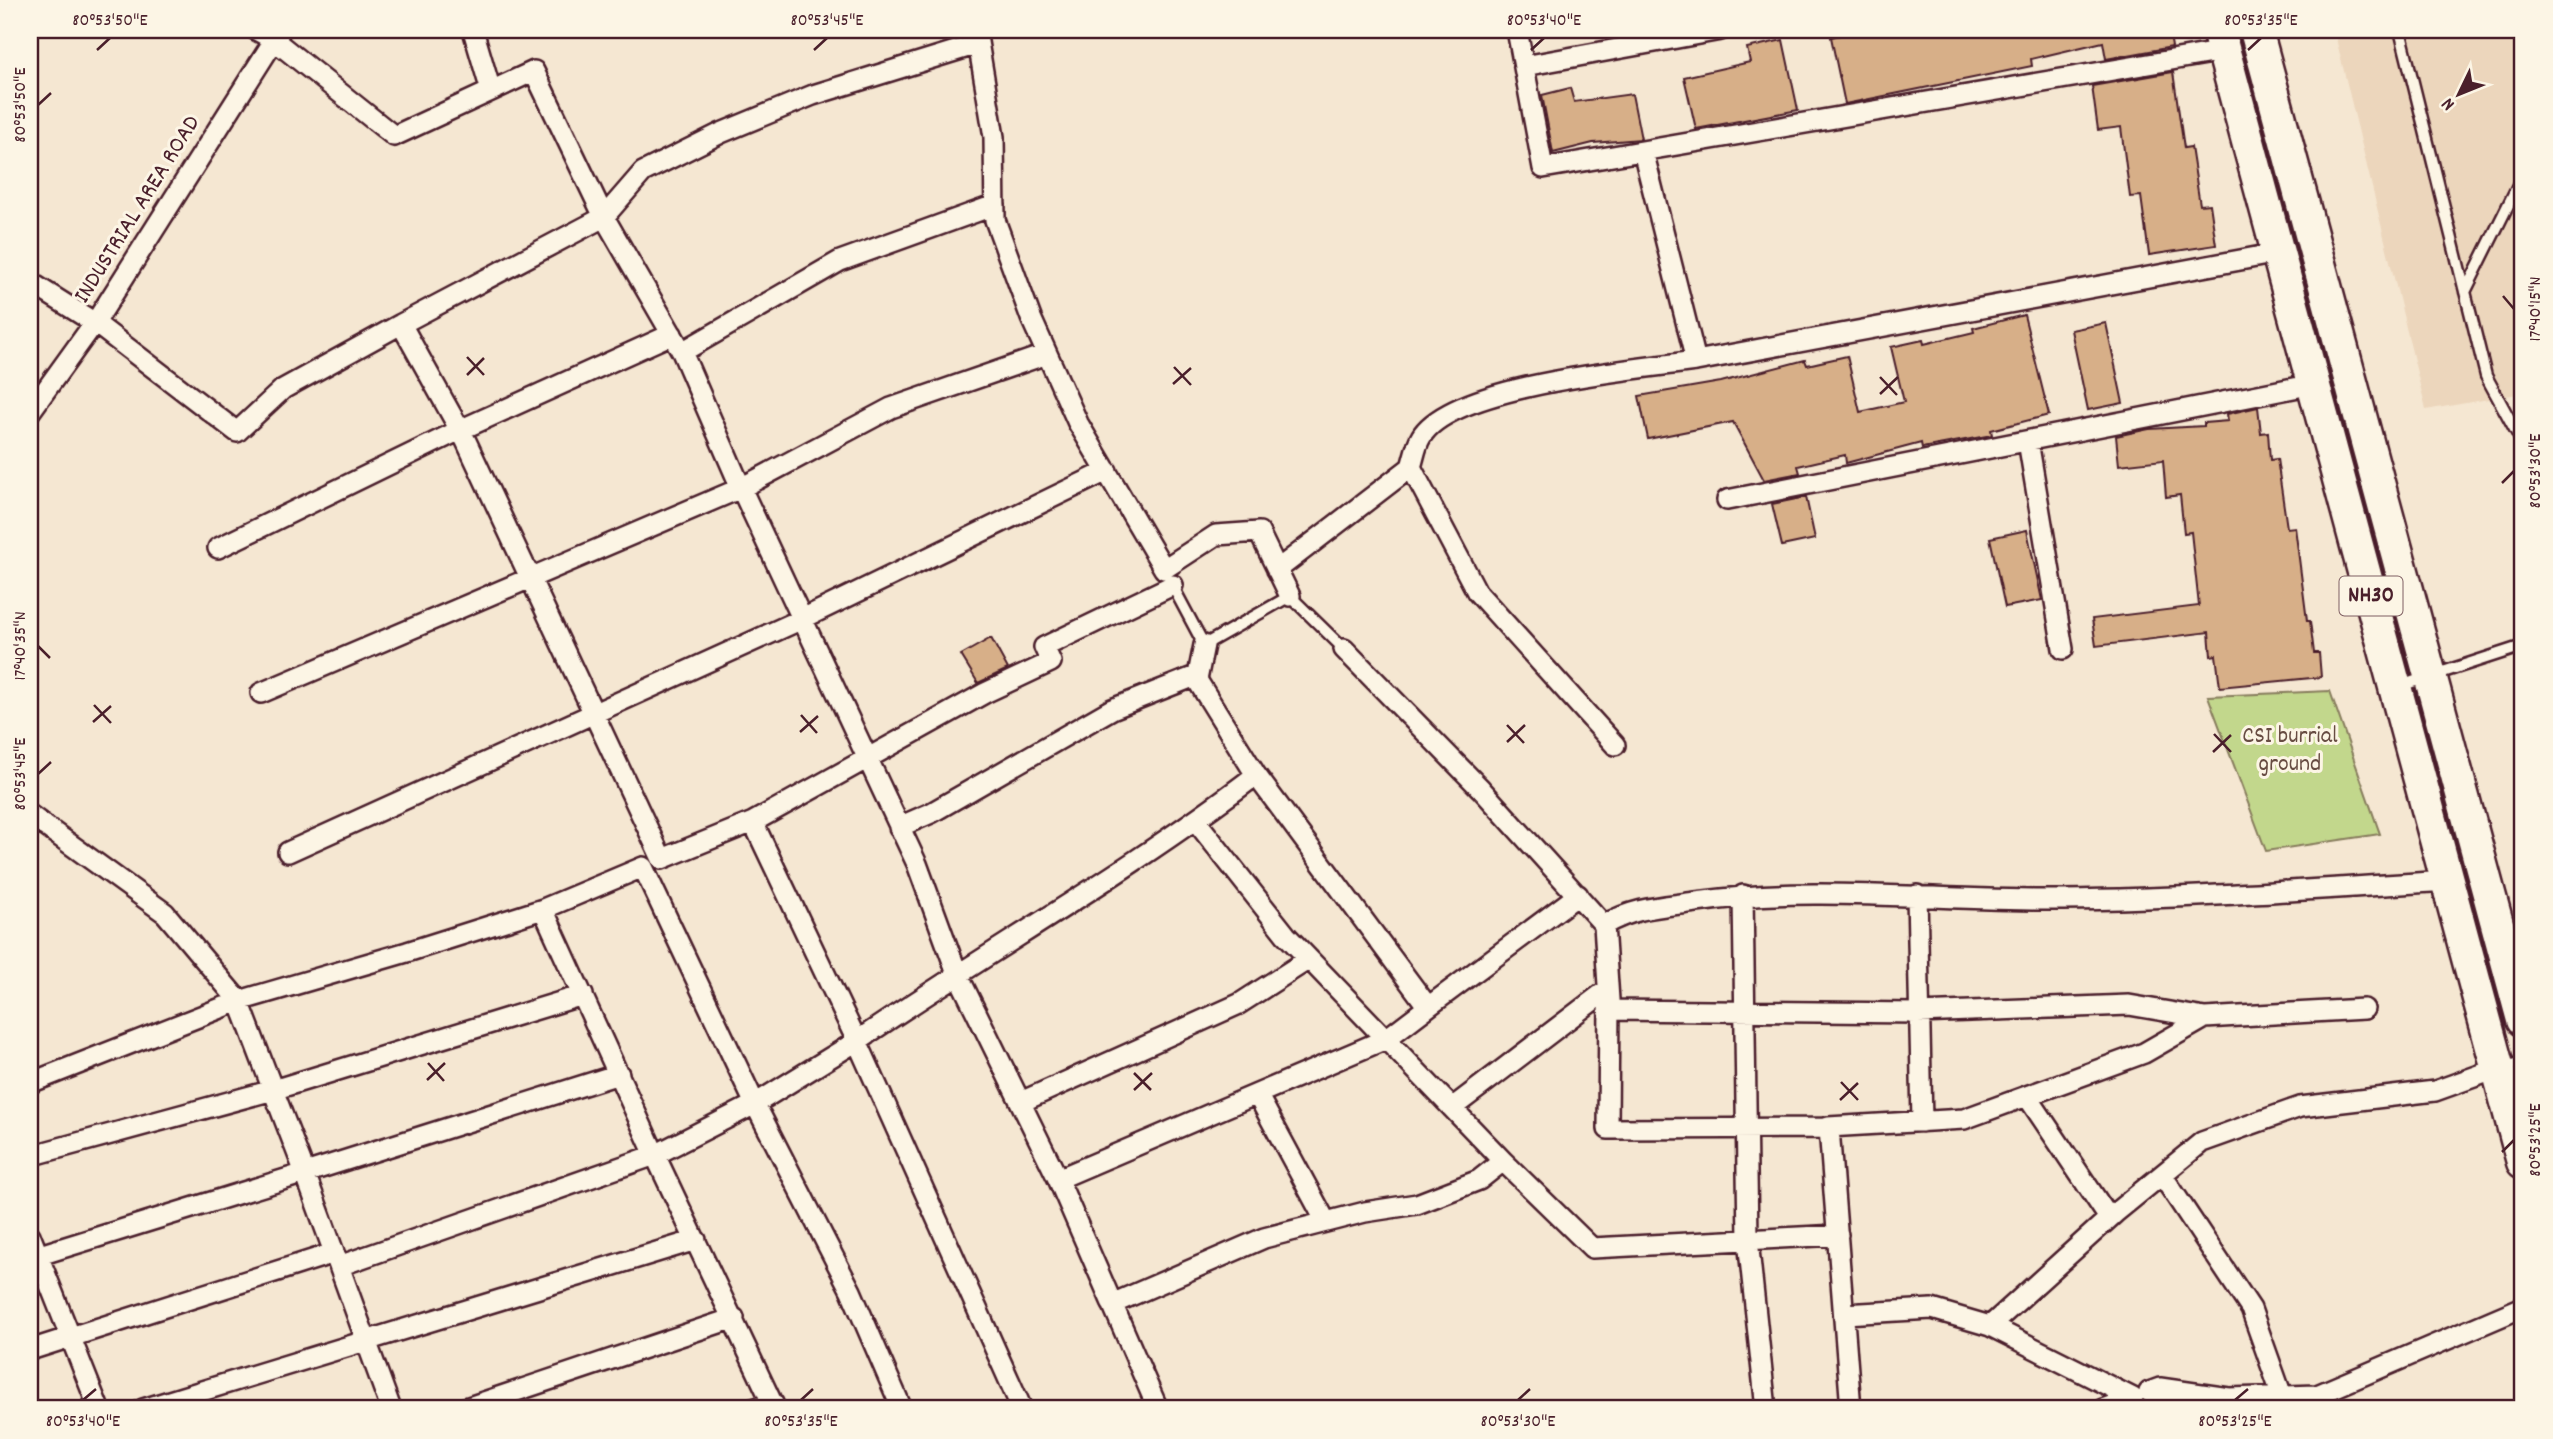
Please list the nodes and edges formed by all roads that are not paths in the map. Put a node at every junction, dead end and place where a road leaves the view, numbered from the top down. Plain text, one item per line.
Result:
1 (256, 30) edge
2 (473, 30) edge
3 (1517, 30) edge
4 (1721, 30) edge
5 (2256, 30) edge
6 (2400, 30) edge
7 (277, 35) edge
8 (977, 37) edge
9 (2221, 41) edge
10 (1524, 66) junction
11 (491, 91) junction
12 (1643, 150) junction
13 (2523, 175) edge
14 (995, 205) junction
15 (604, 217) junction
16 (2278, 253) junction
17 (30, 282) edge
18 (2465, 292) junction
19 (95, 323) junction
20 (401, 324) junction
21 (672, 334) junction
22 (682, 352) junction
23 (1047, 354) junction
24 (1696, 362) junction
25 (2314, 384) junction
26 (30, 412) edge
27 (460, 430) junction
28 (2028, 441) junction
29 (2523, 444) edge
30 (1411, 467) junction
31 (1107, 471) junction
32 (741, 488) junction
33 (1727, 500) dead end
34 (218, 548) dead end
35 (1277, 570) junction
36 (1168, 577) junction
37 (528, 580) junction
38 (1290, 596) junction
39 (802, 619) junction
40 (1204, 645) junction
41 (2523, 646) edge
42 (1344, 649) joint
43 (2063, 649) dead end
44 (1198, 675) junction
45 (2431, 677) junction
46 (2396, 687) junction
47 (261, 693) dead end
48 (593, 714) junction
49 (1615, 745) dead end
50 (868, 759) junction
51 (1256, 775) junction
52 (30, 814) edge
53 (1196, 821) junction
54 (753, 822) junction
55 (899, 827) junction
56 (289, 852) dead end
57 (662, 859) junction
58 (643, 867) junction
59 (2449, 881) junction
60 (1578, 895) junction
61 (1743, 895) junction
62 (1917, 895) junction
63 (543, 909) junction
64 (1604, 925) junction
65 (1309, 959) junction
66 (957, 973) junction
67 (1608, 989) junction
68 (583, 995) junction
69 (239, 1001) junction
70 (1428, 1007) junction
71 (2364, 1009) dead end
72 (1608, 1010) junction
73 (1742, 1011) junction
74 (1919, 1013) junction
75 (2205, 1018) junction
76 (2523, 1020) edge
77 (1386, 1039) junction
78 (857, 1041) junction
79 (2511, 1065) edge
80 (619, 1074) junction
81 (30, 1083) edge
82 (273, 1090) junction
83 (1257, 1094) junction
84 (2027, 1096) junction
85 (1021, 1102) junction
86 (755, 1104) junction
87 (1452, 1108) junction
88 (1922, 1122) junction
89 (1745, 1128) junction
90 (1828, 1128) junction
91 (655, 1155) junction
92 (30, 1156) edge
93 (1503, 1161) junction
94 (2523, 1162) edge
95 (305, 1173) junction
96 (2162, 1175) junction
97 (1058, 1179) junction
98 (2109, 1218) junction
99 (1326, 1222) junction
100 (30, 1235) edge
101 (1838, 1235) junction
102 (696, 1240) junction
103 (1748, 1240) junction
104 (34, 1257) edge
105 (336, 1259) junction
106 (1112, 1304) junction
107 (2523, 1307) edge
108 (1844, 1314) junction
109 (734, 1318) junction
110 (1990, 1326) junction
111 (71, 1339) junction
112 (366, 1341) junction
113 (30, 1350) edge
114 (2160, 1388) junction
115 (2282, 1396) junction
116 (2133, 1398) junction
117 (774, 1406) edge
118 (99, 1409) edge
119 (143, 1409) edge
120 (391, 1409) edge
121 (463, 1409) edge
122 (753, 1409) edge
123 (902, 1409) edge
124 (1022, 1409) edge
125 (1158, 1409) edge
126 (1766, 1409) edge
127 (1852, 1409) edge
128 (2104, 1409) edge
129 (2168, 1409) edge

1 - 7 street
2 - 11 street
3 - 10 street
4 - 10 street
5 - 45 highway, NH30
6 - 18 lane
7 - 11 street
7 - 19 street, INDUSTRIAL AREA ROAD
8 - 14 street
8 - 15 street
9 - 12 street
9 - 16 highway, NH30
10 - 12 street
11 - 15 street
12 - 24 street
13 - 18 lane
14 - 22 street
14 - 23 street
15 - 20 street
15 - 21 street
16 - 24 street
16 - 25 highway, NH30
17 - 19 street
18 - 29 lane
19 - 20 street
19 - 26 street, INDUSTRIAL AREA ROAD
20 - 27 street
21 - 22 street
21 - 27 street
22 - 32 street
23 - 31 street
23 - 32 street
24 - 30 street
25 - 28 street
25 - 46 highway, NH30
27 - 34 street
27 - 37 street
28 - 33 street
28 - 43 street
30 - 35 street
30 - 49 street
31 - 36 street
31 - 39 street
32 - 37 street
32 - 39 street
35 - 36 street
35 - 38 street
36 - 40 lane
36 - 50 street
37 - 47 street
37 - 48 street
38 - 40 lane
38 - 42 lane
39 - 48 street
39 - 50 street
40 - 44 street
41 - 45 lane
42 - 60 street
44 - 51 street
44 - 55 street
45 - 46 lane
45 - 76 highway, NH30
46 - 59 highway, NH30
48 - 56 street
48 - 57 street
50 - 54 street
50 - 55 street
51 - 53 street
51 - 70 street
52 - 69 street
53 - 65 street
53 - 66 street
54 - 57 street
54 - 78 street
55 - 66 street
57 - 58 street
58 - 63 street
58 - 86 street
59 - 62 street
59 - 79 highway, NH30
60 - 64 street
60 - 70 street
61 - 62 street
61 - 64 street
61 - 73 street
62 - 74 street
63 - 68 street
63 - 69 street
64 - 67 street
65 - 77 street
65 - 85 street
66 - 78 street
66 - 85 street
67 - 72 street
67 - 87 street
68 - 80 street
68 - 82 street
69 - 81 street
69 - 82 street
70 - 77 street
71 - 75 street
72 - 73 street
72 - 89 street
73 - 74 street
73 - 89 street
74 - 75 street
74 - 88 street
75 - 84 street
77 - 83 street
77 - 87 street
78 - 86 street
78 - 124 street
79 - 94 highway, NH30
79 - 96 street
80 - 91 street
80 - 95 street
82 - 92 street
82 - 95 street
83 - 97 street
83 - 99 street
84 - 88 street
84 - 98 street
85 - 97 street
86 - 91 street
86 - 123 street
87 - 93 street
88 - 90 street
89 - 90 street
89 - 103 street
90 - 101 street
91 - 102 street
91 - 105 street
93 - 99 street
93 - 103 street
95 - 104 street
95 - 105 street
96 - 98 street
96 - 115 street
97 - 106 street
98 - 110 street
99 - 106 street
100 - 104 street
101 - 103 street
101 - 108 street
102 - 109 street
102 - 112 street
103 - 126 street
104 - 111 street
105 - 111 street
105 - 112 street
106 - 125 street
107 - 115 street
108 - 110 street
108 - 127 street
109 - 117 street
109 - 121 street
110 - 116 street
111 - 113 street
111 - 118 street
112 - 119 street
112 - 120 street
114 - 115 street
114 - 116 street
114 - 129 street
116 - 128 street
117 - 122 street

